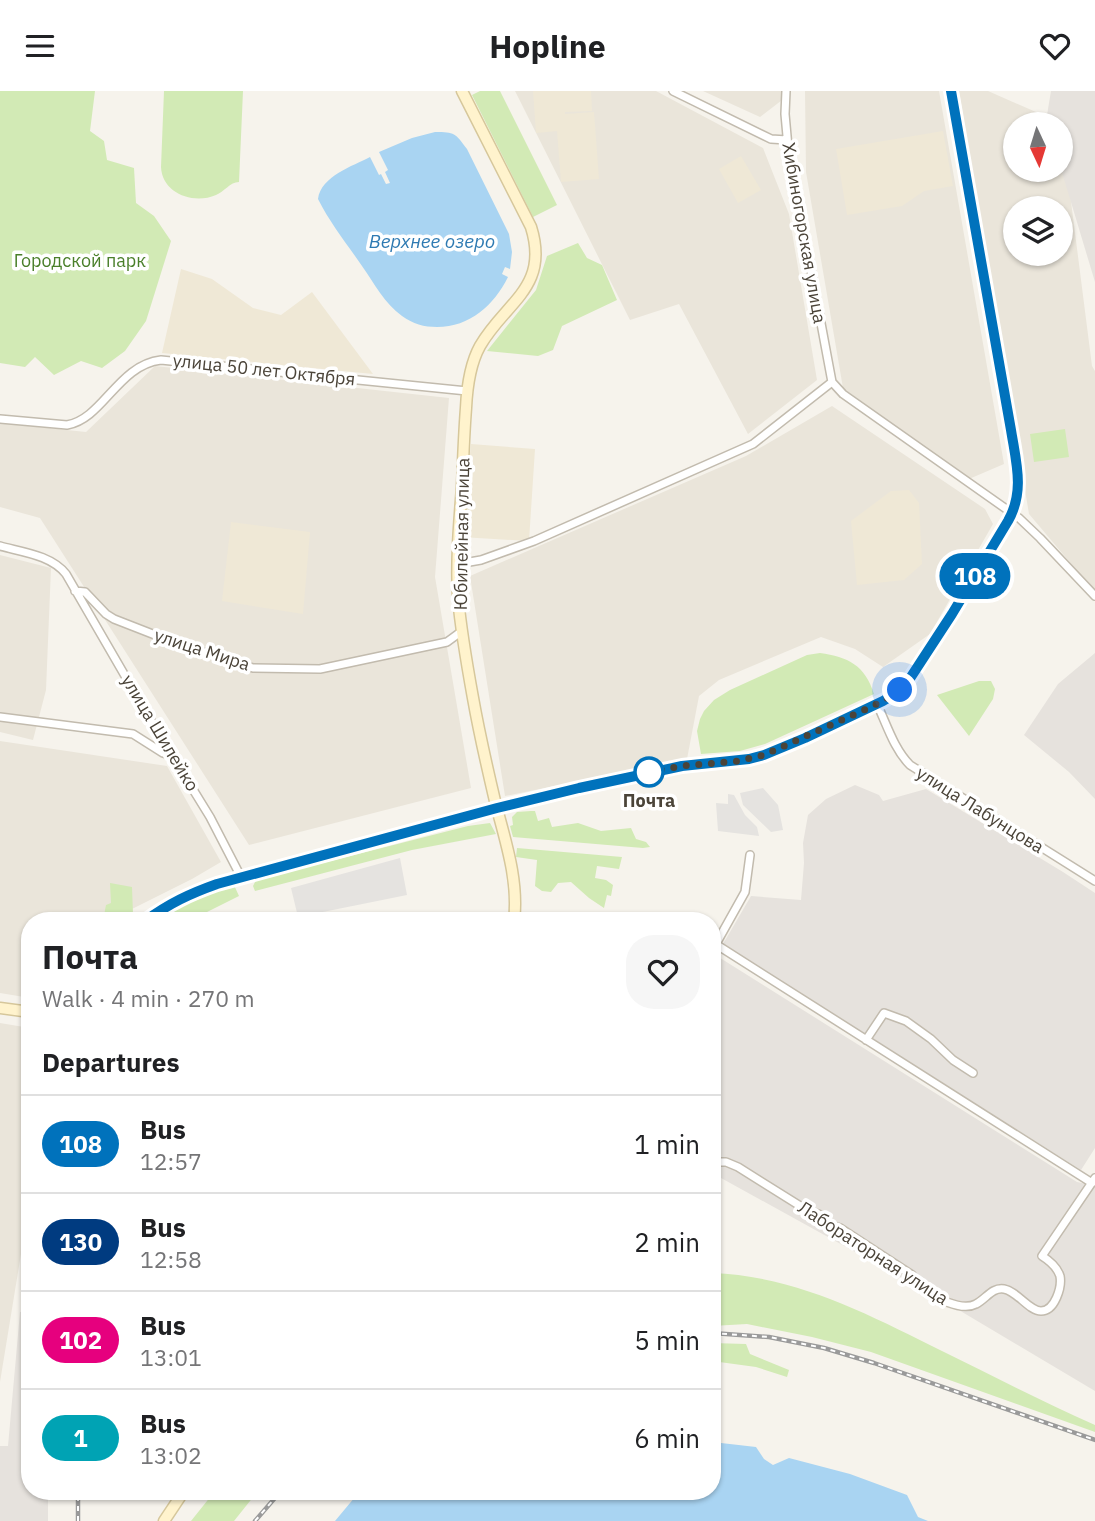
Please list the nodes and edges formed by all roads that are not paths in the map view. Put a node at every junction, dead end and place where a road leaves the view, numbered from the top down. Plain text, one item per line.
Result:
1 (462, 91) edge
2 (673, 91) edge
3 (786, 91) edge
4 (951, 91) edge
5 (787, 140) junction
6 (831, 378) junction
7 (467, 391) junction
8 (0, 419) edge
9 (1012, 513) junction
10 (0, 547) edge
11 (458, 564) junction
12 (75, 591) junction
13 (1095, 596) edge
14 (462, 631) junction
15 (880, 702) junction
16 (0, 717) edge
17 (173, 756) junction
18 (497, 808) junction
19 (750, 855) dead end
20 (241, 877) junction
21 (1095, 881) edge
22 (157, 912) edge
23 (515, 912) edge
24 (721, 937) edge
25 (721, 952) edge
26 (0, 1008) edge
27 (21, 1011) edge
28 (866, 1040) junction
29 (973, 1073) dead end
30 (721, 1162) edge
31 (1094, 1180) edge
32 (178, 1500) edge
33 (164, 1521) edge

1 - 7 street, Юбилейная улица
2 - 5 street
3 - 5 street, Хибиногорская улица
4 - 9 street
5 - 6 street, Хибиногорская улица
6 - 9 street
6 - 11 street
7 - 8 street, улица 50 лет Октября
7 - 11 street, Юбилейная улица
9 - 13 street
9 - 15 street
10 - 12 street
11 - 14 street, Юбилейная улица
12 - 14 street, улица Мира
12 - 17 street, улица Шилейко
14 - 18 street, Юбилейная улица
15 - 18 street
15 - 21 street, улица Лабунцова
16 - 17 street
17 - 20 street, улица Шилейко
18 - 20 street
18 - 23 street, Юбилейная улица
19 - 24 street, Лабораторная улица
20 - 22 street
25 - 28 street, Лабораторная улица
26 - 27 street
28 - 29 street
28 - 31 street, Лабораторная улица
30 - 31 street, Лабораторная улица
32 - 33 street

